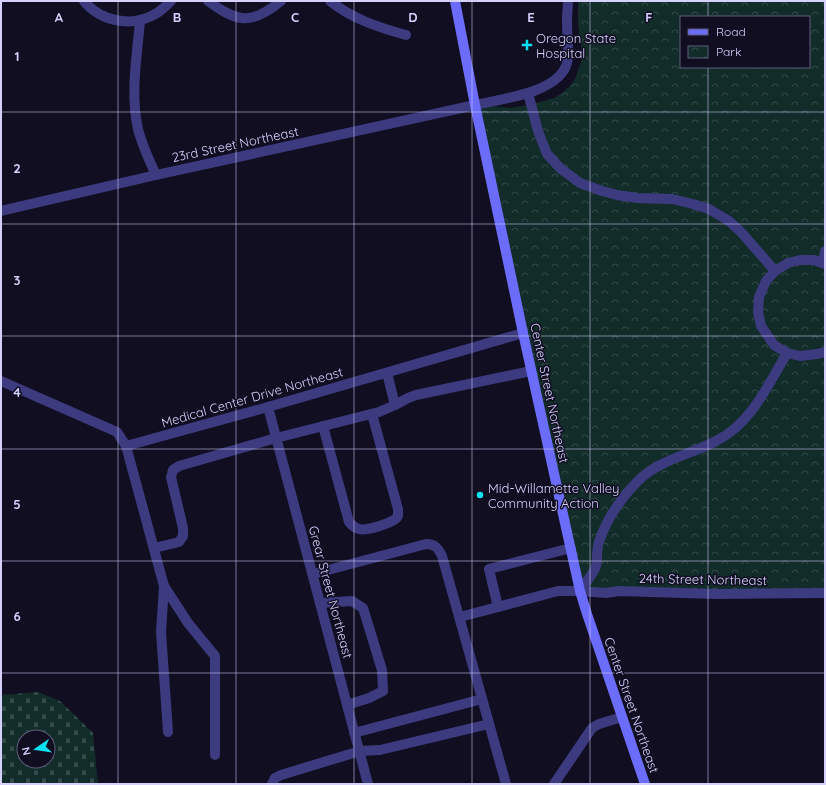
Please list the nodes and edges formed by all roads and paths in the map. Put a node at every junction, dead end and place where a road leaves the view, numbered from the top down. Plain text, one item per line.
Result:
1 (84, 1) edge
2 (171, 1) edge
3 (208, 1) edge
4 (282, 1) edge
5 (330, 1) edge
6 (455, 1) edge
7 (568, 1) edge
8 (140, 21) junction
9 (406, 35) dead end
10 (528, 93) junction
11 (475, 105) junction
12 (156, 175) junction
13 (1, 211) edge
14 (825, 251) edge
15 (824, 263) edge
16 (775, 271) junction
17 (523, 333) junction
18 (825, 352) edge
19 (787, 353) junction
20 (531, 371) junction
21 (387, 373) junction
22 (1, 380) edge
23 (396, 405) junction
24 (268, 407) junction
25 (372, 414) junction
26 (323, 426) junction
27 (276, 438) junction
28 (126, 446) junction
29 (154, 548) junction
30 (571, 548) junction
31 (313, 574) junction
32 (164, 586) junction
33 (580, 591) junction
34 (825, 593) edge
35 (320, 604) junction
36 (498, 607) junction
37 (460, 618) junction
38 (482, 699) junction
39 (347, 705) junction
40 (622, 717) junction
41 (489, 724) junction
42 (168, 732) dead end
43 (354, 733) junction
44 (360, 751) junction
45 (215, 755) dead end
46 (272, 784) edge
47 (368, 784) edge
48 (506, 784) edge
49 (554, 784) edge
50 (645, 784) edge

1 - 8 street
2 - 8 street
3 - 4 street
5 - 9 street
6 - 11 main road, Center Street Northeast
7 - 10 street, 23rd Street Northeast
8 - 12 street
10 - 11 street, 23rd Street Northeast
10 - 16 street
11 - 12 street, 23rd Street Northeast
11 - 17 main road, Center Street Northeast
12 - 13 street, 23rd Street Northeast
14 - 15 street
15 - 16 street
16 - 19 street
17 - 20 main road, Center Street Northeast
17 - 21 street, Medical Center Drive Northeast
18 - 19 street
19 - 33 street
20 - 23 street
20 - 30 main road, Center Street Northeast
21 - 23 street
21 - 24 street, Medical Center Drive Northeast
22 - 28 street
23 - 25 street
24 - 27 street, Grear Street Northeast
24 - 28 street, Medical Center Drive Northeast
25 - 26 street
25 - 26 street
26 - 27 street
27 - 29 street
27 - 31 street, Grear Street Northeast
28 - 29 street
29 - 32 street
30 - 33 main road, Center Street Northeast
30 - 36 street
31 - 35 street, Grear Street Northeast
31 - 37 street
32 - 42 street
32 - 45 street
33 - 34 street, 24th Street Northeast
33 - 36 street, 24th Street Northeast
33 - 40 main road, Center Street Northeast
35 - 39 street, Grear Street Northeast
35 - 39 street
36 - 37 street, 24th Street Northeast
37 - 38 street
38 - 41 street
38 - 43 street
39 - 43 street, Grear Street Northeast
40 - 49 street
40 - 50 main road, Center Street Northeast
41 - 44 street
41 - 48 street
43 - 44 street, Grear Street Northeast
44 - 46 street
44 - 47 street, Grear Street Northeast

